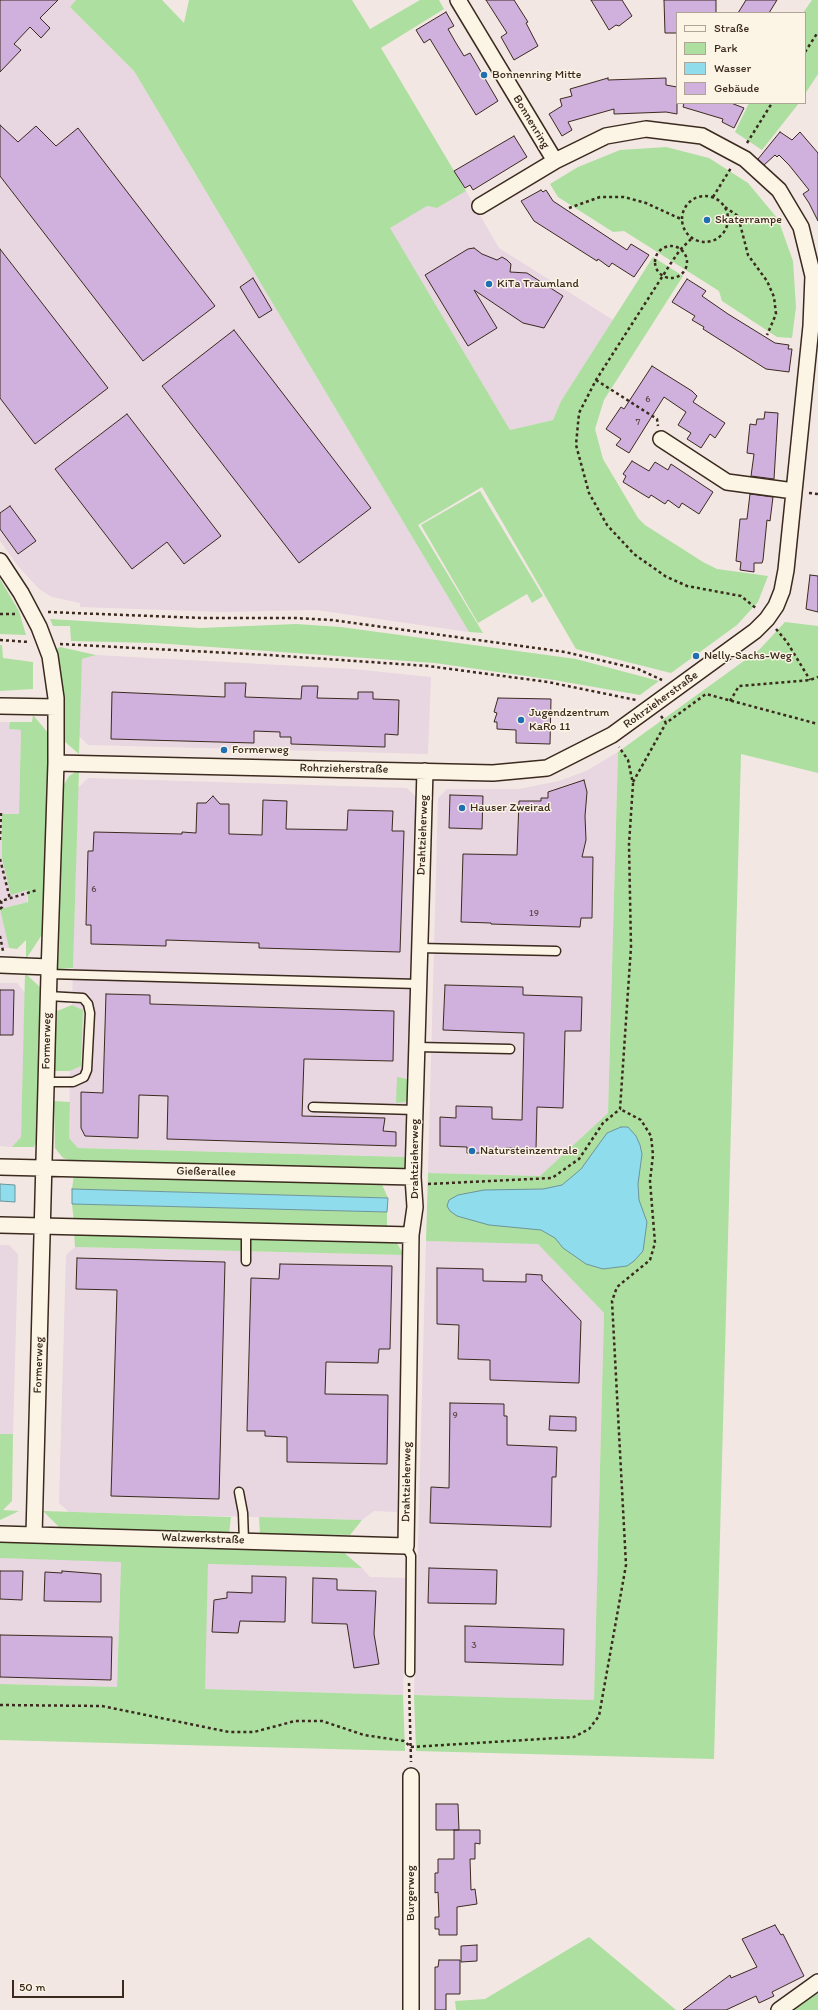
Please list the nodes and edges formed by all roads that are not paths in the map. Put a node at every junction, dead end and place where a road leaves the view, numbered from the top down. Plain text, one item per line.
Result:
1 (458, 0) edge
2 (555, 161) junction
3 (480, 206) dead end
4 (815, 326) edge
5 (661, 439) road end
6 (794, 491) junction
7 (0, 561) edge
8 (0, 706) edge
9 (56, 707) junction
10 (56, 763) junction
11 (425, 771) junction
12 (419, 948) junction
13 (556, 951) dead end
14 (0, 965) edge
15 (49, 971) junction
16 (418, 984) junction
17 (48, 996) junction
18 (417, 1047) junction
19 (510, 1049) dead end
20 (47, 1082) junction
21 (313, 1107) dead end
22 (415, 1110) junction
23 (0, 1167) edge
24 (44, 1168) junction
25 (413, 1177) junction
26 (0, 1225) edge
27 (43, 1226) junction
28 (246, 1232) junction
29 (411, 1235) junction
30 (246, 1261) dead end
31 (239, 1492) dead end
32 (0, 1534) edge
33 (34, 1535) junction
34 (244, 1540) junction
35 (406, 1546) junction
36 (410, 1672) road end
37 (411, 1776) dead end
38 (818, 1982) edge
39 (411, 2010) edge
40 (779, 2010) edge

1 - 2 street, Bonnenring
2 - 3 street, Bonnenring
2 - 4 street, Bonnenring
4 - 6 street, Rohrzieherstraße
5 - 6 street
6 - 11 street, Rohrzieherstraße
7 - 9 street, Formerweg
8 - 9 street
9 - 10 street, Formerweg
10 - 11 street, Rohrzieherstraße
10 - 15 street, Formerweg
11 - 12 street, Drahtzieherweg
12 - 13 lane
12 - 16 street, Drahtzieherweg
14 - 15 street
15 - 16 lane
15 - 17 street, Formerweg
16 - 18 street, Drahtzieherweg
17 - 20 street, Formerweg
17 - 20 lane
18 - 19 lane
18 - 22 street, Drahtzieherweg
20 - 24 street, Formerweg
21 - 22 lane
22 - 25 street, Drahtzieherweg
23 - 24 street, Gießerallee
24 - 25 street, Gießerallee
24 - 27 street, Formerweg
25 - 29 street, Drahtzieherweg
26 - 27 street
27 - 28 street
27 - 33 street, Formerweg
28 - 29 street
28 - 30 lane
29 - 35 street, Drahtzieherweg
31 - 34 lane
32 - 33 street, Walzwerkstraße
33 - 34 street, Walzwerkstraße
34 - 35 street, Walzwerkstraße
35 - 36 lane
37 - 39 street, Burgerweg
38 - 40 street

